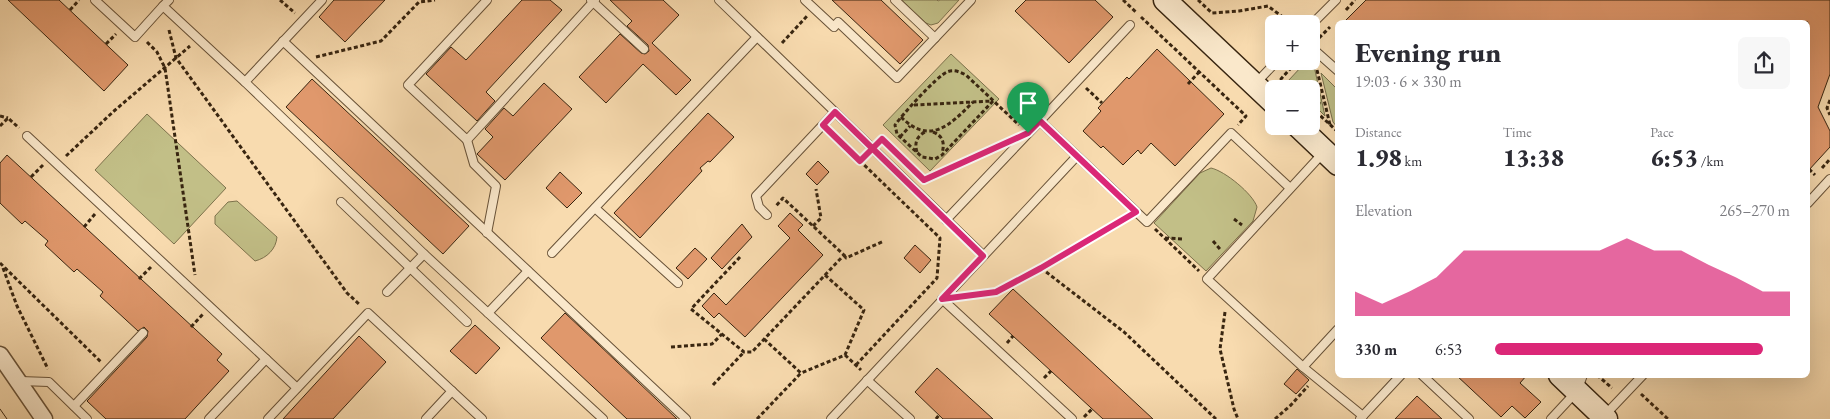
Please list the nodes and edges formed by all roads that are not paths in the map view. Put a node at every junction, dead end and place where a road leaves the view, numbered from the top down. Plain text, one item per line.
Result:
1 (95, 0) edge
2 (322, 0) edge
3 (487, 0) edge
4 (719, 0) edge
5 (805, 0) edge
6 (895, 0) edge
7 (970, 0) edge
8 (1336, 0) edge
9 (593, 1) edge
10 (1167, 1) edge
11 (166, 3) edge
12 (1320, 16) edge
13 (1130, 25) road end
14 (757, 37) junction
15 (935, 38) junction
16 (283, 41) junction
17 (644, 49) dead end
18 (1320, 55) edge
19 (1335, 68) edge
20 (1268, 70) edge
21 (245, 82) junction
22 (1254, 85) junction
23 (1265, 95) edge
24 (835, 112) junction
25 (1040, 121) junction
26 (1308, 135) edge
27 (28, 136) road end
28 (467, 140) junction
29 (1077, 156) junction
30 (1331, 157) edge
31 (1830, 179) edge
32 (1290, 188) junction
33 (1810, 201) edge
34 (341, 202) dead end
35 (595, 208) junction
36 (767, 215) road end
37 (946, 220) junction
38 (487, 233) junction
39 (552, 253) dead end
40 (424, 254) junction
41 (983, 256) junction
42 (410, 269) junction
43 (528, 271) junction
44 (678, 283) dead end
45 (387, 292) dead end
46 (942, 299) junction
47 (488, 313) junction
48 (468, 322) dead end
49 (1335, 332) edge
50 (143, 333) dead end
51 (0, 355) edge
52 (266, 359) junction
53 (1303, 367) junction
54 (1398, 378) edge
55 (1425, 378) edge
56 (1568, 378) edge
57 (1640, 378) edge
58 (868, 379) junction
59 (18, 381) junction
60 (1580, 383) edge
61 (297, 388) junction
62 (452, 390) junction
63 (74, 406) junction
64 (1361, 417) edge
65 (1605, 418) edge
66 (44, 419) edge
67 (87, 419) edge
68 (209, 419) edge
69 (268, 419) edge
70 (426, 419) edge
71 (482, 419) edge
72 (603, 419) edge
73 (686, 419) edge
74 (831, 419) edge
75 (910, 419) edge
76 (1072, 419) edge
77 (1469, 419) edge
78 (1551, 419) edge

1 - 11 lane
2 - 16 lane
3 - 28 lane
4 - 14 lane
5 - 15 lane
6 - 15 lane
7 - 15 lane
8 - 12 lane
9 - 17 lane
9 - 28 lane
10 - 22 street
11 - 21 lane
13 - 25 lane
14 - 24 lane
14 - 35 lane
16 - 21 lane
16 - 38 lane
18 - 19 lane
20 - 22 lane
21 - 40 lane
22 - 23 street
24 - 36 lane
24 - 37 lane
25 - 29 lane
25 - 37 lane
26 - 30 street
27 - 52 lane
28 - 38 lane
29 - 32 lane
29 - 41 lane
30 - 32 lane
31 - 33 lane
32 - 53 lane
34 - 42 lane
35 - 39 lane
35 - 44 lane
37 - 41 lane
38 - 43 lane
40 - 42 lane
40 - 47 lane
41 - 46 lane
42 - 45 lane
42 - 48 lane
43 - 47 lane
43 - 73 lane
46 - 58 lane
46 - 76 lane
47 - 72 lane
49 - 53 lane
50 - 63 lane
51 - 59 street
52 - 61 lane
52 - 68 lane
53 - 64 lane
54 - 64 lane
55 - 77 lane
56 - 60 street
57 - 65 lane
58 - 74 lane
58 - 75 lane
59 - 63 lane
59 - 66 street
60 - 65 street
60 - 78 lane
61 - 62 lane
61 - 69 lane
62 - 70 lane
62 - 71 lane
63 - 67 lane

